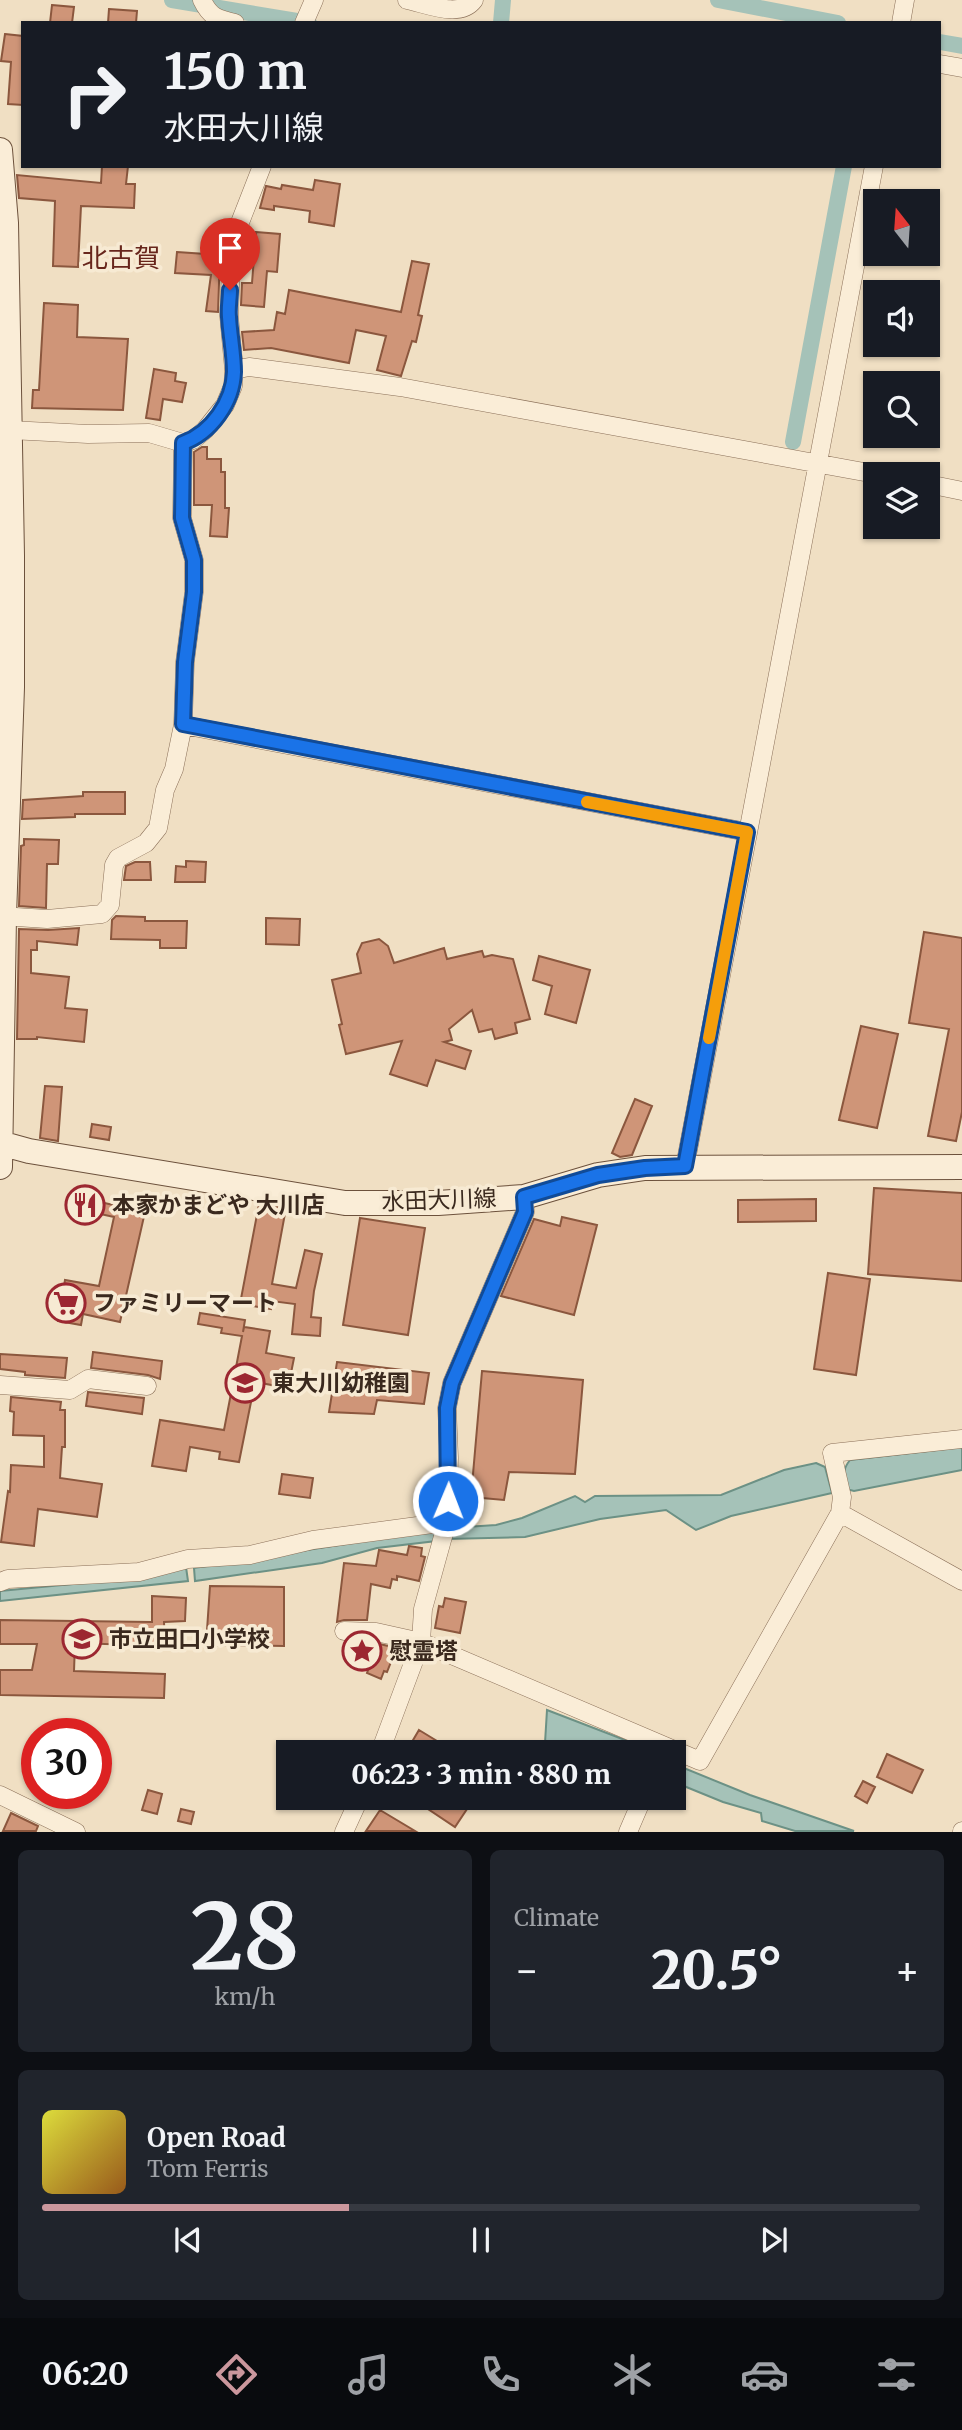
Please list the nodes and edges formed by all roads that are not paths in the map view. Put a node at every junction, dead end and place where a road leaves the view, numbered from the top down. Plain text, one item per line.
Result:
1 (407, 0) edge
2 (474, 0) edge
3 (905, 0) edge
4 (204, 5) edge
5 (225, 21) edge
6 (901, 21) edge
7 (941, 64) edge
8 (962, 68) edge
9 (0, 150) edge
10 (261, 168) edge
11 (874, 168) edge
12 (234, 370) junction
13 (10, 430) junction
14 (183, 443) junction
15 (817, 463) junction
16 (863, 472) edge
17 (940, 486) edge
18 (962, 491) edge
19 (6, 556) edge
20 (183, 724) junction
21 (747, 832) junction
22 (2, 916) edge
23 (1, 1151) edge
24 (685, 1166) junction
25 (962, 1167) edge
26 (524, 1197) junction
27 (0, 1385) edge
28 (147, 1386) dead end
29 (962, 1439) edge
30 (840, 1513) junction
31 (447, 1522) junction
32 (962, 1581) edge
33 (0, 1582) edge
34 (344, 1631) dead end
35 (421, 1643) junction
36 (385, 1740) edge
37 (643, 1740) edge
38 (686, 1756) edge
39 (0, 1795) edge
40 (354, 1810) edge
41 (637, 1810) edge
42 (76, 1832) edge
43 (344, 1832) edge
44 (628, 1832) edge

1 - 2 street
3 - 6 street
4 - 5 street
7 - 8 street
9 - 13 main road
10 - 12 street
11 - 15 street
12 - 14 street
12 - 15 street
13 - 14 street
13 - 19 main road
14 - 20 street
15 - 16 street
15 - 21 street
17 - 18 street
19 - 22 main road
20 - 21 street
20 - 22 street
21 - 24 street
22 - 23 main road
23 - 26 main road, 水田大川線
24 - 25 main road, 水田大川線
24 - 26 main road, 水田大川線
26 - 31 street
27 - 28 street
29 - 30 street
30 - 32 street
30 - 38 street
31 - 33 street
31 - 35 street
34 - 35 street
35 - 36 street
35 - 37 street
39 - 42 street
40 - 43 street
41 - 44 street

